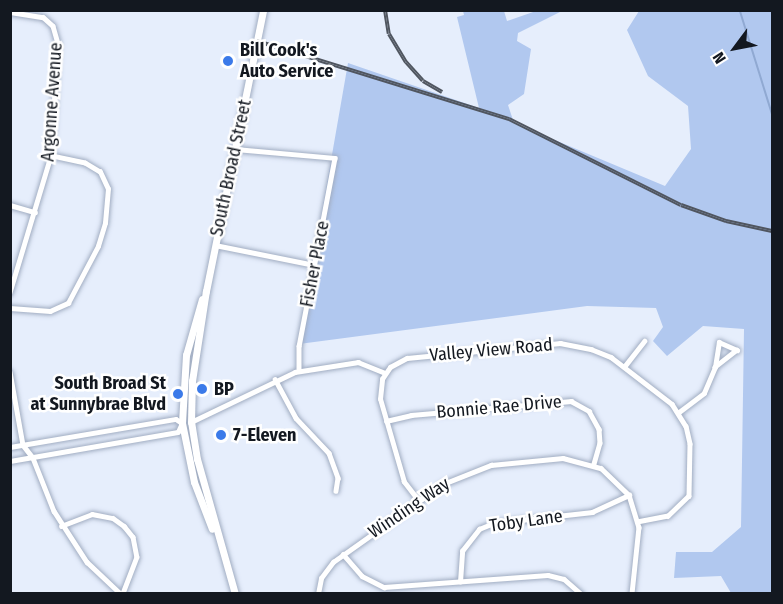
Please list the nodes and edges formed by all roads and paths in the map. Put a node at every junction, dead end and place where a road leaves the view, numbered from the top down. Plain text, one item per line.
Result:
1 (263, 10) edge
2 (10, 12) edge
3 (235, 149) junction
4 (51, 156) junction
5 (10, 205) edge
6 (35, 212) junction
7 (215, 244) junction
8 (314, 265) junction
9 (10, 269) edge
10 (17, 271) junction
11 (206, 291) junction
12 (10, 293) edge
13 (10, 308) edge
14 (189, 338) junction
15 (198, 340) junction
16 (644, 341) dead end
17 (195, 352) junction
18 (186, 355) junction
19 (624, 367) junction
20 (715, 367) junction
21 (299, 371) junction
22 (10, 372) edge
23 (385, 373) junction
24 (275, 379) junction
25 (11, 384) edge
26 (679, 412) junction
27 (386, 421) junction
28 (191, 422) junction
29 (182, 423) junction
30 (23, 445) junction
31 (10, 447) edge
32 (33, 458) junction
33 (10, 461) edge
34 (594, 464) junction
35 (336, 491) dead end
36 (629, 495) junction
37 (418, 500) junction
38 (638, 522) junction
39 (62, 526) junction
40 (343, 554) junction
41 (223, 555) junction
42 (460, 582) junction
43 (122, 594) edge
44 (235, 594) edge
45 (318, 594) edge
46 (581, 594) edge
47 (632, 594) edge

1 - 3 main road, South Broad Street
2 - 4 street, Argonne Avenue
3 - 7 main road, South Broad Street
3 - 8 street, Fisher Place
4 - 6 street, Argonne Avenue
4 - 13 street
5 - 6 street
6 - 10 street, Argonne Avenue
7 - 8 street
7 - 11 main road, South Broad Street
8 - 21 street, Fisher Place
9 - 10 street
10 - 12 street, Argonne Avenue
11 - 14 main road, South Broad Street
11 - 15 main road, South Broad Street
14 - 15 main road
14 - 18 main road, South Broad Street
15 - 17 main road, South Broad Street
16 - 19 street
17 - 18 main road
17 - 28 main road, South Broad Street
18 - 29 main road, South Broad Street
19 - 23 street, Valley View Road
19 - 26 street, Valley View Road
20 - 20 street
20 - 26 street
21 - 23 street
21 - 24 street
22 - 25 street
23 - 27 street
24 - 28 street
24 - 35 street
25 - 30 street
26 - 38 street
27 - 34 street, Bonnie Rae Drive
27 - 37 street
28 - 29 street
28 - 41 main road, South Broad Street
29 - 30 street
29 - 32 street
29 - 41 main road, South Broad Street
30 - 31 street
30 - 32 street
32 - 33 street
32 - 39 street
34 - 36 street, Winding Way
34 - 37 street, Winding Way
36 - 38 street, Winding Way
36 - 42 street, Toby Lane
37 - 40 street, Winding Way
38 - 47 street, Winding Way
39 - 43 street
39 - 43 street
40 - 42 street
40 - 45 street, Winding Way
41 - 44 main road, South Broad Street
42 - 46 street

